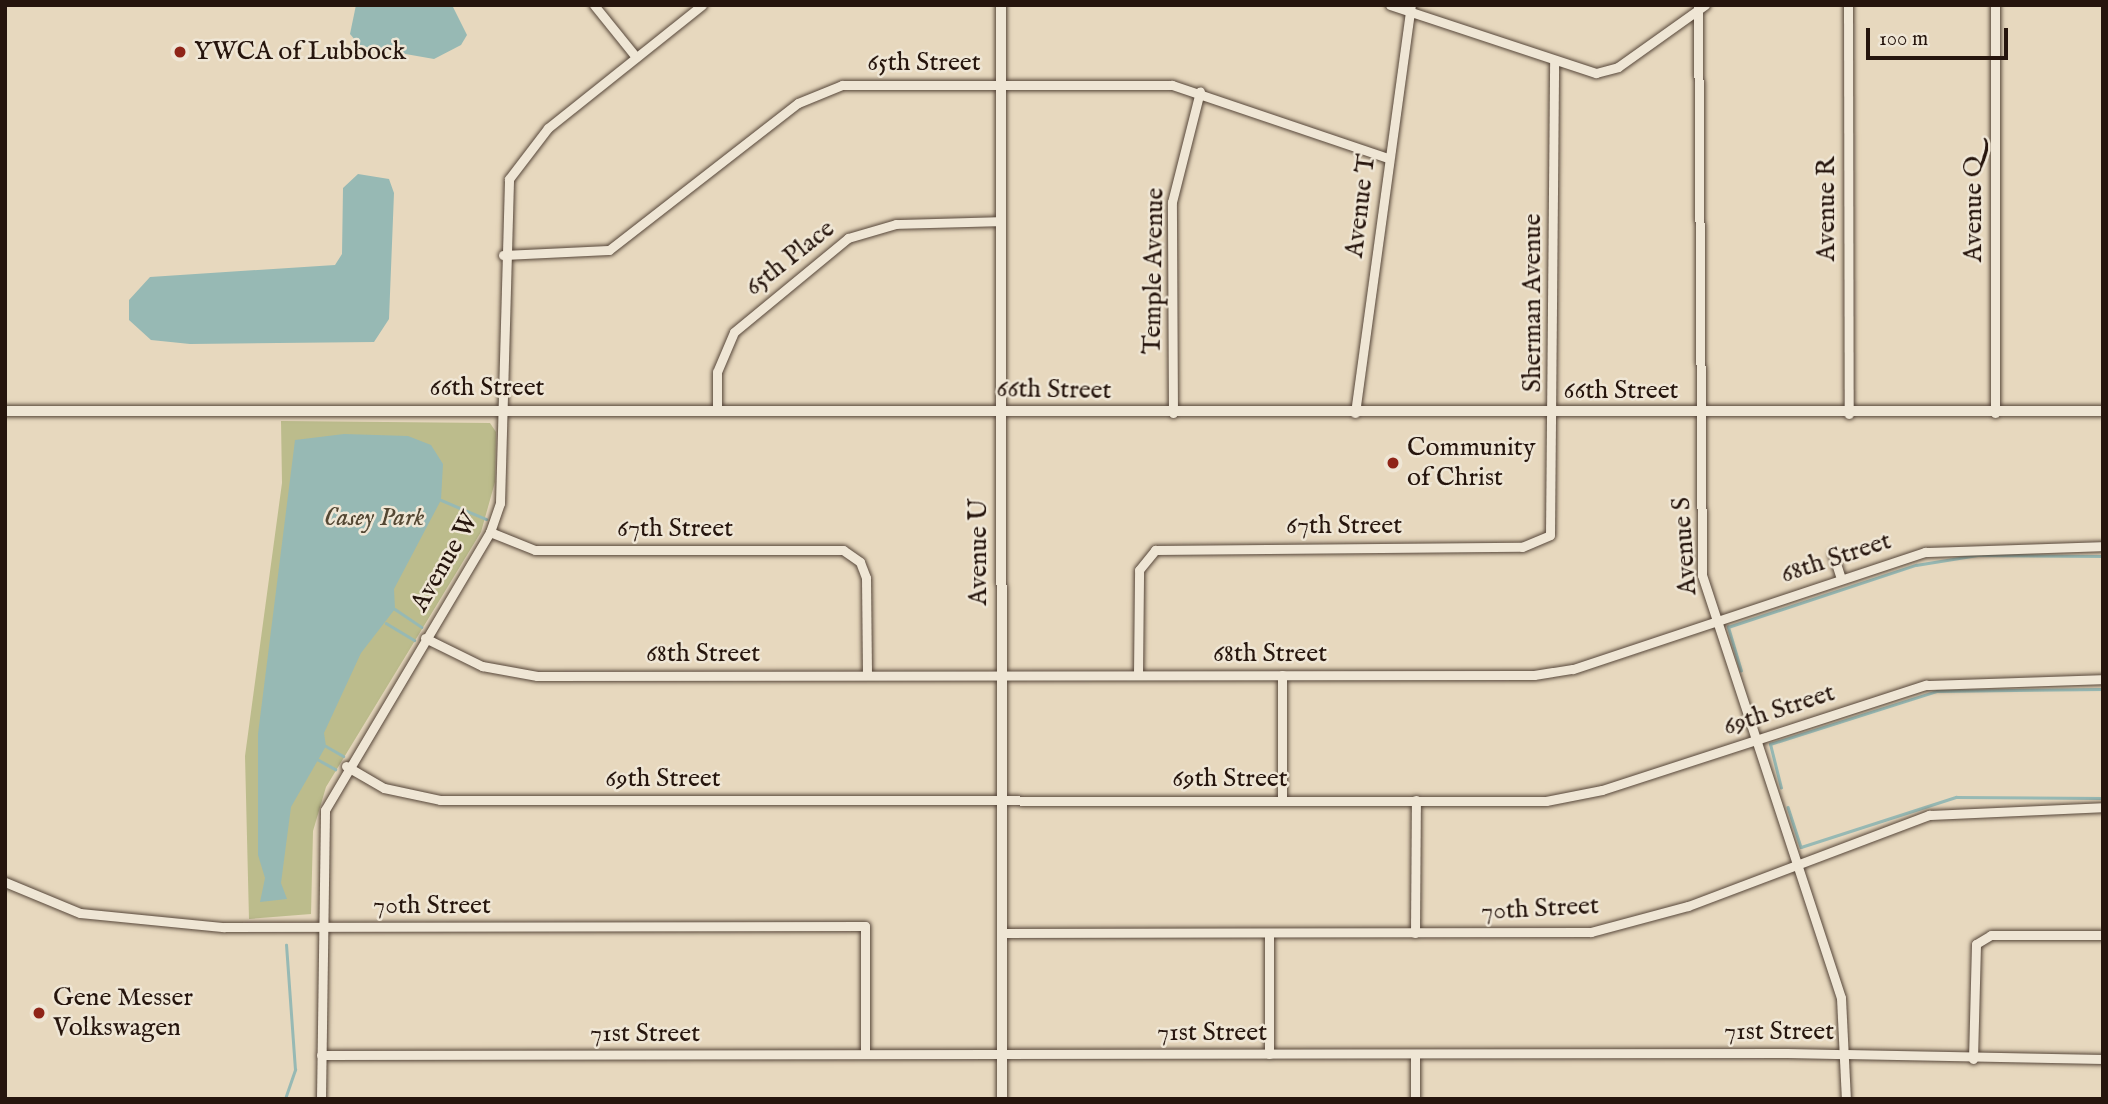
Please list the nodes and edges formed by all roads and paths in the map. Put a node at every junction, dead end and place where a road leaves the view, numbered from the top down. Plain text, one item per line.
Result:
1 (594, 5) edge
2 (702, 5) edge
3 (1001, 5) edge
4 (1390, 5) edge
5 (1848, 5) edge
6 (1994, 5) edge
7 (1700, 7) edge
8 (1410, 9) edge
9 (636, 57) junction
10 (1554, 63) junction
11 (1001, 84) junction
12 (1200, 91) junction
13 (1388, 158) junction
14 (1001, 221) junction
15 (503, 255) junction
16 (5, 411) edge
17 (505, 411) junction
18 (717, 411) junction
19 (2103, 411) edge
20 (1001, 413) junction
21 (1355, 413) junction
22 (1173, 414) junction
23 (1555, 414) junction
24 (1702, 414) junction
25 (1849, 414) junction
26 (1995, 414) junction
27 (490, 532) junction
28 (1545, 541) joint
29 (2103, 545) edge
30 (1833, 554) dead end
31 (1841, 578) junction
32 (1715, 621) junction
33 (425, 638) junction
34 (1138, 674) junction
35 (867, 675) junction
36 (1002, 675) junction
37 (1282, 675) junction
38 (2103, 679) edge
39 (1754, 740) junction
40 (346, 766) junction
41 (1002, 799) junction
42 (1282, 800) junction
43 (1416, 800) junction
44 (2103, 807) edge
45 (1795, 860) junction
46 (5, 882) edge
47 (320, 927) junction
48 (1002, 933) junction
49 (1269, 933) junction
50 (1415, 933) junction
51 (2103, 935) edge
52 (865, 1054) junction
53 (1002, 1054) junction
54 (1269, 1054) junction
55 (1415, 1054) junction
56 (1846, 1054) junction
57 (321, 1055) junction
58 (1973, 1059) junction
59 (2103, 1059) edge
60 (321, 1099) edge
61 (1002, 1099) edge
62 (1415, 1099) edge
63 (1846, 1099) edge

1 - 9 street
2 - 9 street, Avenue W
3 - 11 street, Avenue U
4 - 8 street
5 - 25 street, Avenue R
6 - 26 street, Avenue Q
7 - 10 street
7 - 24 street, Avenue S
8 - 10 street
8 - 13 street, Avenue T
9 - 15 street, Avenue W
10 - 23 street, Sherman Avenue
11 - 12 street, 65th Street
11 - 14 street, Avenue U
11 - 15 street, 65th Street
12 - 13 street, 65th Street
12 - 22 street, Temple Avenue
13 - 21 street, Avenue T
14 - 18 street, 65th Place
14 - 20 street, Avenue U
15 - 17 street, Avenue W
16 - 17 street, 66th Street
17 - 18 street, 66th Street
17 - 27 street, Avenue W
18 - 20 street, 66th Street
19 - 26 street, 66th Street
20 - 22 street, 66th Street
20 - 36 street, Avenue U
21 - 22 street, 66th Street
21 - 23 street, 66th Street
23 - 24 street, 66th Street
23 - 28 street, Sherman Avenue
24 - 25 street, 66th Street
24 - 32 street, Avenue S
25 - 26 street, 66th Street
27 - 33 street, Avenue W
27 - 35 street, 67th Street
28 - 34 street, 67th Street
29 - 31 street, 68th Street
30 - 31 street
31 - 32 street, 68th Street
32 - 37 street, 68th Street
32 - 39 street, Avenue S
33 - 35 street, 68th Street
33 - 40 street, Avenue W
34 - 36 street, 68th Street
34 - 37 street, 68th Street
35 - 36 street, 68th Street
36 - 41 street, Avenue U
37 - 42 street
38 - 39 street, 69th Street
39 - 43 street, 69th Street
39 - 45 street, Avenue S
40 - 41 street, 69th Street
40 - 47 street, Avenue W
41 - 42 street, 69th Street
41 - 48 street, Avenue U
42 - 43 street, 69th Street
43 - 50 street
44 - 45 street, 70th Street
45 - 50 street, 70th Street
45 - 56 street, Avenue S
46 - 47 street, 70th Street
47 - 52 street, 70th Street
47 - 57 street, Avenue W
48 - 49 street, 70th Street
48 - 53 street, Avenue U
49 - 50 street, 70th Street
49 - 54 street
51 - 58 street
52 - 53 street, 71st Street
52 - 57 street, 71st Street
53 - 54 street, 71st Street
53 - 61 street, Avenue U
54 - 55 street, 71st Street
55 - 56 street, 71st Street
55 - 62 street
56 - 58 street, 71st Street
56 - 63 street, Avenue S
57 - 60 street, Avenue W
58 - 59 street, 71st Street

